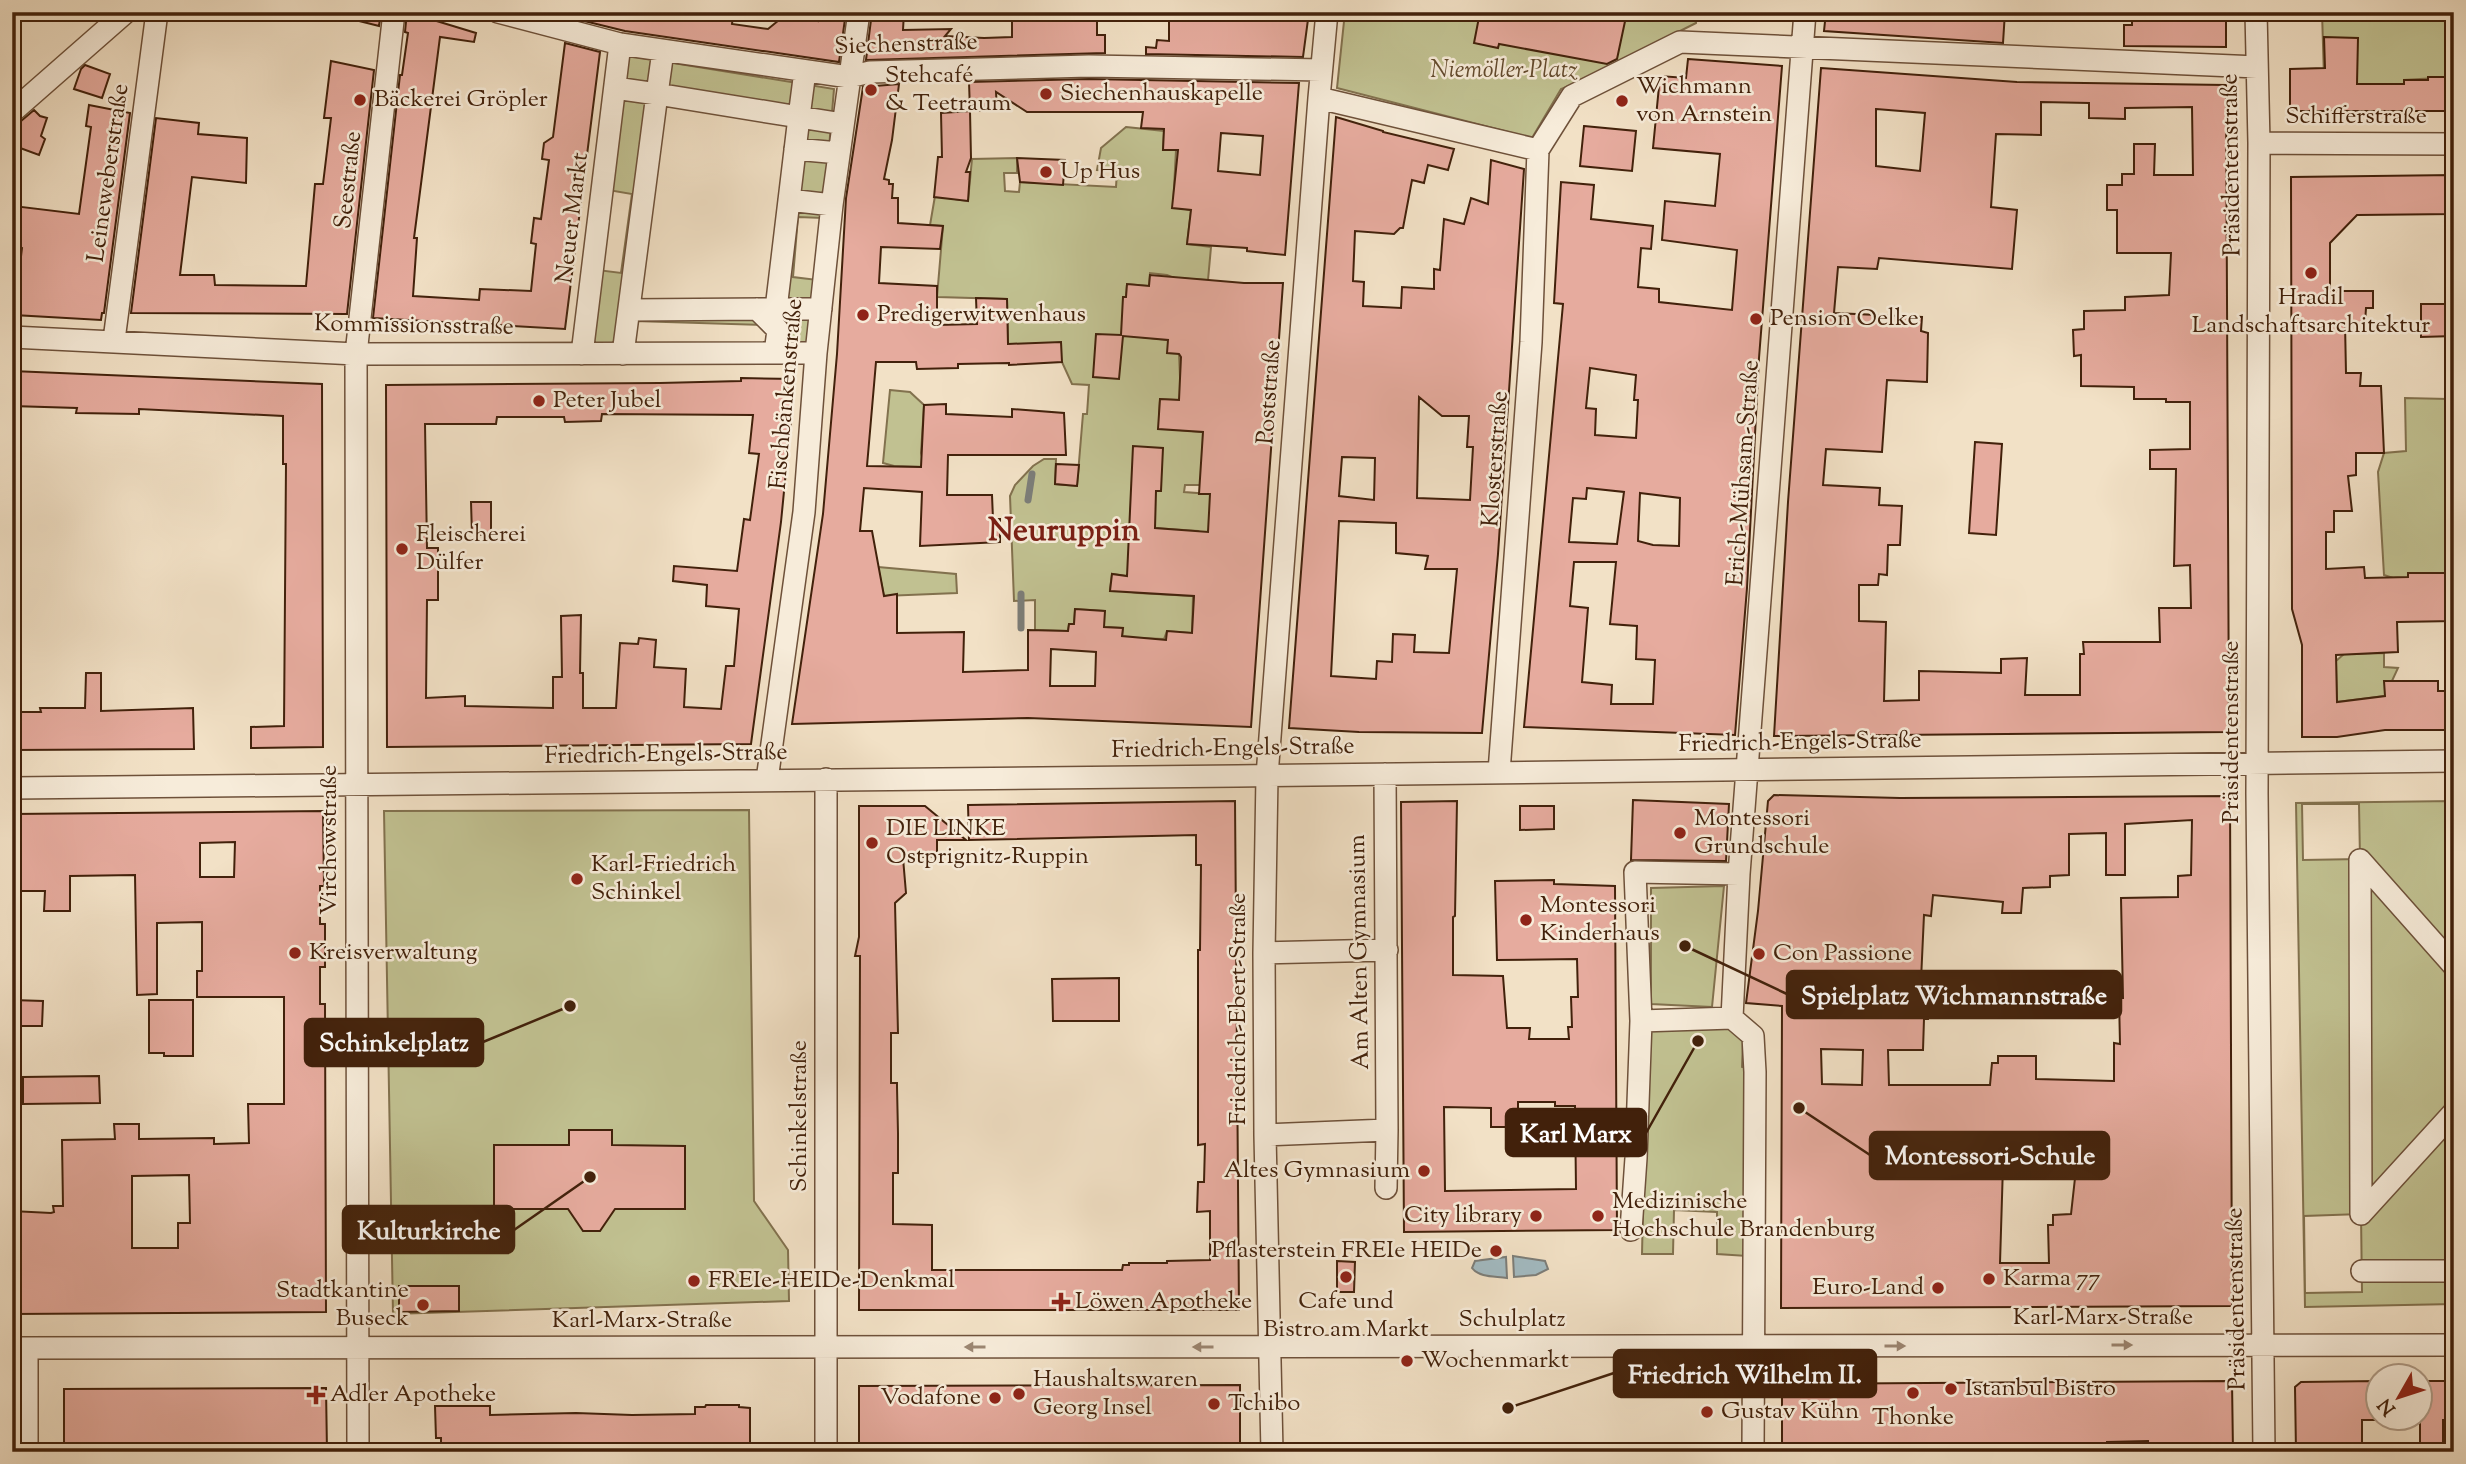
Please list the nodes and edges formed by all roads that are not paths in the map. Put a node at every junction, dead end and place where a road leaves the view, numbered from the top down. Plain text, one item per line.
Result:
1 (126, 12) edge
2 (157, 12) edge
3 (394, 12) edge
4 (498, 12) edge
5 (859, 12) edge
6 (1327, 12) edge
7 (1805, 12) edge
8 (2256, 12) edge
9 (620, 44) junction
10 (1804, 47) junction
11 (663, 51) junction
12 (2257, 67) junction
13 (1321, 70) junction
14 (805, 71) junction
15 (849, 77) junction
16 (615, 88) junction
17 (657, 94) junction
18 (1319, 98) junction
19 (12, 112) edge
20 (799, 117) junction
21 (843, 124) junction
22 (2259, 143) junction
23 (2454, 144) edge
24 (795, 149) junction
25 (1538, 150) junction
26 (839, 153) junction
27 (789, 200) junction
28 (832, 205) junction
29 (766, 309) junction
30 (821, 309) junction
31 (629, 310) junction
32 (12, 337) edge
33 (114, 340) junction
34 (816, 353) junction
35 (356, 354) junction
36 (582, 354) junction
37 (623, 354) junction
38 (775, 354) junction
39 (2454, 761) edge
40 (2258, 764) junction
41 (1748, 770) junction
42 (1499, 772) junction
43 (1385, 774) junction
44 (1267, 776) junction
45 (827, 779) junction
46 (767, 780) junction
47 (356, 784) junction
48 (12, 788) edge
49 (1739, 874) junction
50 (1387, 950) junction
51 (1264, 953) junction
52 (2454, 966) edge
53 (1732, 1018) junction
54 (1641, 1021) junction
55 (2454, 1112) edge
56 (1387, 1130) junction
57 (1265, 1135) junction
58 (1386, 1188) dead end
59 (1631, 1230) dead end
60 (2362, 1271) dead end
61 (2454, 1271) edge
62 (2264, 1345) junction
63 (2454, 1345) edge
64 (1753, 1346) junction
65 (826, 1347) junction
66 (1271, 1347) junction
67 (20, 1348) edge
68 (356, 1348) junction
69 (27, 1452) edge
70 (358, 1452) edge
71 (826, 1452) edge
72 (1272, 1452) edge
73 (1753, 1452) edge
74 (2264, 1452) edge

1 - 19 street
2 - 33 street, Leineweberstraße
3 - 35 street, Seestraße
4 - 9 street, Siechenstraße
5 - 15 street, Fischbänkenstraße
6 - 13 street, Poststraße
7 - 10 street, Erich-Mühsam-Straße
8 - 12 street, Präsidentenstraße
9 - 11 street, Siechenstraße
9 - 16 street, Neuer Markt
10 - 12 street
10 - 25 street
10 - 41 street, Erich-Mühsam-Straße
11 - 14 street, Siechenstraße
11 - 17 street
12 - 22 street, Präsidentenstraße
13 - 15 street, Siechenstraße
13 - 18 street, Poststraße
14 - 15 street, Siechenstraße
14 - 20 street
15 - 21 street, Fischbänkenstraße
16 - 17 street
16 - 36 street, Neuer Markt
17 - 20 street
17 - 31 street
18 - 25 street
18 - 44 street, Poststraße
20 - 21 street
20 - 24 street
21 - 26 street, Fischbänkenstraße
22 - 23 street, Schifferstraße
22 - 40 street, Präsidentenstraße
24 - 26 street
24 - 27 street
25 - 42 street, Klosterstraße
26 - 28 street, Fischbänkenstraße
27 - 28 street
27 - 29 street
28 - 30 street, Fischbänkenstraße
29 - 30 street
29 - 31 street
29 - 38 street
30 - 34 street, Fischbänkenstraße
31 - 37 street
32 - 33 street, Kommissionsstraße
33 - 35 street, Kommissionsstraße
34 - 38 street, Kommissionsstraße
34 - 46 street, Fischbänkenstraße
35 - 36 street, Kommissionsstraße
35 - 47 street, Virchowstraße
36 - 37 street, Kommissionsstraße
37 - 38 street, Kommissionsstraße
39 - 40 street, Friedrich-Engels-Straße
40 - 41 street, Friedrich-Engels-Straße
40 - 62 street, Präsidentenstraße
41 - 42 street, Friedrich-Engels-Straße
41 - 49 street, Erich-Mühsam-Straße
42 - 43 street, Friedrich-Engels-Straße
43 - 44 street, Friedrich-Engels-Straße
43 - 50 street, Am Alten Gymnasium
44 - 45 street, Friedrich-Engels-Straße
44 - 51 street, Friedrich-Ebert-Straße
45 - 46 street, Friedrich-Engels-Straße
45 - 65 street, Schinkelstraße
46 - 47 street, Friedrich-Engels-Straße
47 - 48 street, Friedrich-Engels-Straße
47 - 68 street, Virchowstraße
49 - 53 street, Erich-Mühsam-Straße
49 - 54 street
50 - 51 street
50 - 56 street, Am Alten Gymnasium
51 - 57 street, Friedrich-Ebert-Straße
52 - 55 street
53 - 54 street
53 - 64 street
54 - 59 street
56 - 57 street
56 - 58 street, Am Alten Gymnasium
57 - 66 street, Friedrich-Ebert-Straße
60 - 61 street
62 - 63 street, Karl-Marx-Straße
64 -> 62 street, Karl-Marx-Straße
62 - 74 street, Präsidentenstraße
64 - 66 street, Schulplatz
64 - 73 street
66 -> 65 street, Karl-Marx-Straße
65 - 68 street, Karl-Marx-Straße
65 - 71 street, Schinkelstraße
66 - 72 street, Friedrich-Ebert-Straße
67 - 68 street, Karl-Marx-Straße
67 - 69 street
68 - 70 street, Virchowstraße

